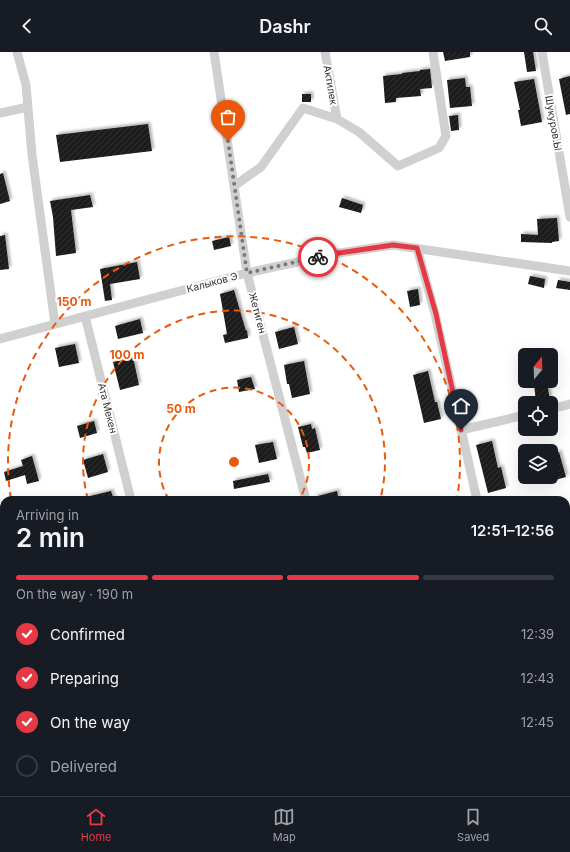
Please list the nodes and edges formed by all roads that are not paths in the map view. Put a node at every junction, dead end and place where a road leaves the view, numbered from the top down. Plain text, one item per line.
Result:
1 (17, 52) edge
2 (214, 52) edge
3 (325, 52) edge
4 (433, 52) edge
5 (542, 52) edge
6 (28, 107) junction
7 (0, 113) edge
8 (337, 119) junction
9 (234, 186) junction
10 (570, 217) edge
11 (417, 248) junction
12 (570, 271) edge
13 (247, 273) junction
14 (85, 316) junction
15 (56, 324) junction
16 (0, 339) edge
17 (570, 404) edge
18 (558, 407) edge
19 (518, 417) edge
20 (461, 430) junction
21 (130, 496) edge
22 (305, 496) edge
23 (476, 496) edge

1 - 6 street
2 - 9 street, Жетиген
3 - 8 street, Актилек
4 - 8 street
5 - 10 street, Шукуров.Ы
6 - 7 street
6 - 15 street
8 - 9 street
9 - 13 street, Жетиген
11 - 12 street, Калыков Э
11 - 13 street, Калыков Э
11 - 20 street
13 - 14 street, Калыков Э
13 - 22 street, Жетиген
14 - 15 street, Калыков Э
14 - 21 street, Ата Мекен
15 - 16 street, Калыков Э
17 - 18 street
19 - 20 street
20 - 23 street

